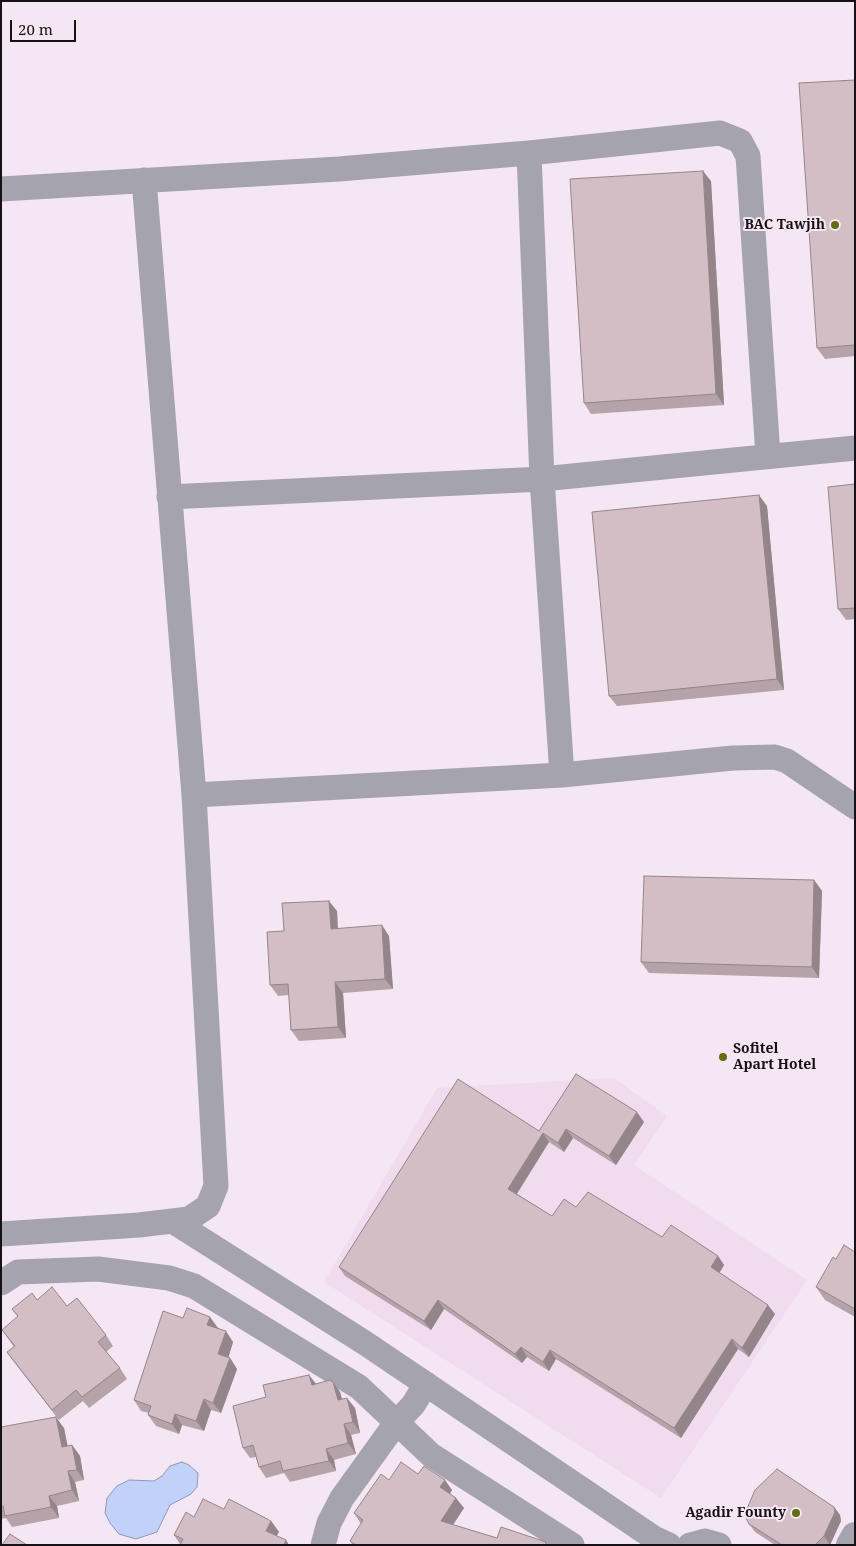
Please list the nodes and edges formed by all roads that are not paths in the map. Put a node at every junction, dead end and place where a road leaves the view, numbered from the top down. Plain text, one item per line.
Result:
1 (529, 154) junction
2 (144, 180) junction
3 (1, 189) edge
4 (855, 448) edge
5 (768, 456) junction
6 (542, 479) junction
7 (169, 497) junction
8 (562, 775) junction
9 (194, 795) junction
10 (855, 807) edge
11 (174, 1222) junction
12 (1, 1234) edge
13 (1, 1283) edge
14 (426, 1384) junction
15 (396, 1423) junction
16 (855, 1536) edge
17 (323, 1545) edge
18 (572, 1545) edge
19 (670, 1545) edge
20 (690, 1545) edge
21 (719, 1545) edge
22 (850, 1545) edge

1 - 2 street
1 - 5 street
1 - 6 street
2 - 3 street
2 - 7 street
4 - 5 street
5 - 6 street
6 - 7 street
6 - 8 street
7 - 9 street
8 - 9 street
8 - 10 street
9 - 11 street
11 - 12 street
11 - 14 street
13 - 15 street
14 - 15 street
14 - 19 street
15 - 17 street
15 - 18 street
16 - 22 street
20 - 21 street

